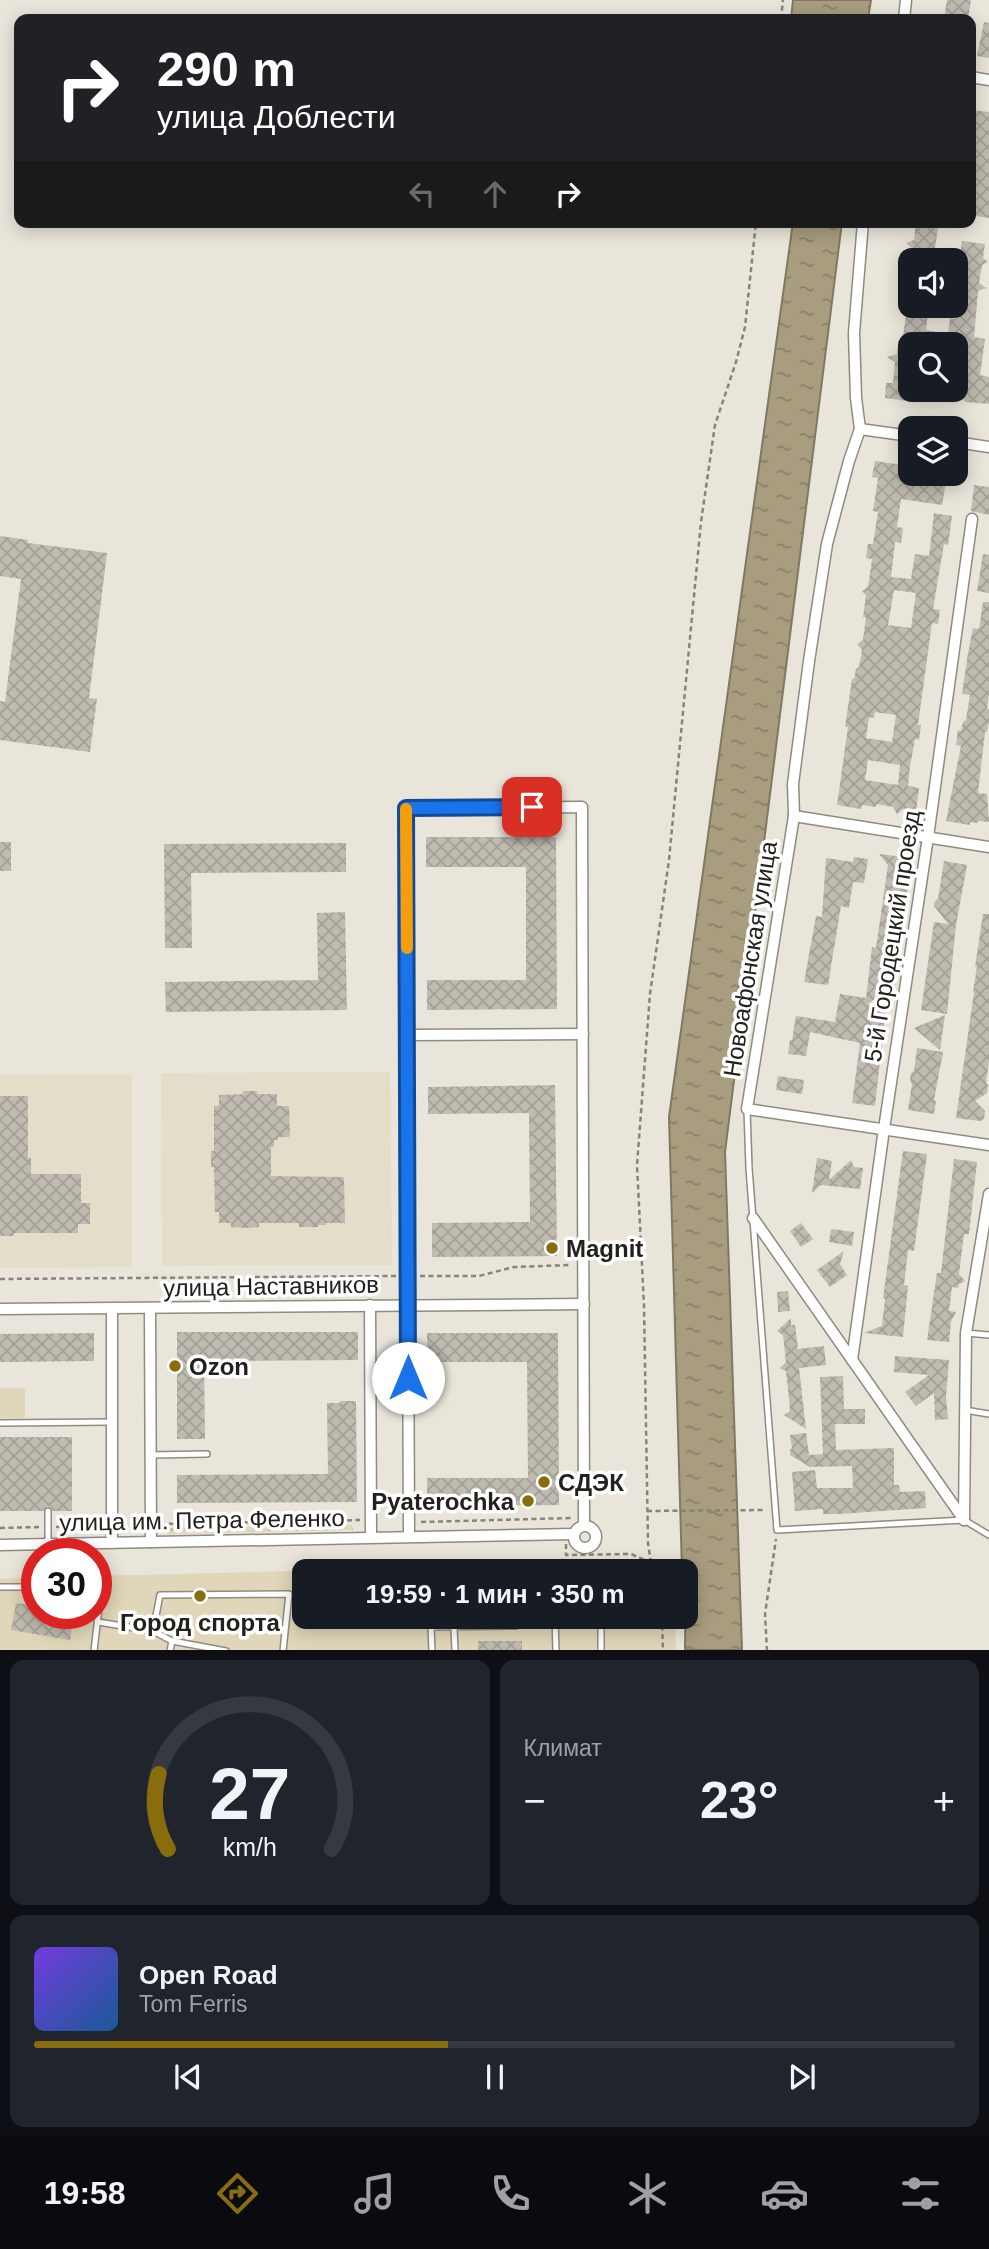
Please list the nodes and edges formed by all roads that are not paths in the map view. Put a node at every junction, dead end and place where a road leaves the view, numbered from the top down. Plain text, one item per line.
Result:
1 (863, 228) edge
2 (860, 429) junction
3 (898, 434) edge
4 (968, 444) edge
5 (989, 447) edge
6 (972, 519) dead end
7 (794, 816) junction
8 (928, 837) junction
9 (989, 848) edge
10 (583, 1034) junction
11 (407, 1035) junction
12 (747, 1109) junction
13 (884, 1129) junction
14 (989, 1145) edge
15 (989, 1194) edge
16 (753, 1218) junction
17 (408, 1304) junction
18 (584, 1304) junction
19 (370, 1305) junction
20 (150, 1308) junction
21 (112, 1309) junction
22 (0, 1310) edge
23 (966, 1333) junction
24 (989, 1335) edge
25 (852, 1360) junction
26 (965, 1410) junction
27 (989, 1414) edge
28 (112, 1422) junction
29 (0, 1423) edge
30 (207, 1454) dead end
31 (150, 1455) junction
32 (48, 1511) dead end
33 (964, 1520) junction
34 (580, 1522) junction
35 (989, 1535) edge
36 (409, 1536) junction
37 (371, 1537) junction
38 (570, 1537) junction
39 (48, 1538) edge
40 (112, 1538) edge
41 (151, 1542) junction
42 (112, 1543) edge
43 (0, 1545) edge
44 (21, 1545) edge
45 (0, 1587) edge
46 (21, 1587) edge
47 (112, 1624) edge
48 (97, 1629) edge
49 (431, 1629) edge
50 (454, 1629) edge
51 (555, 1629) edge
52 (601, 1629) edge
53 (153, 1631) junction
54 (172, 1642) junction
55 (94, 1650) edge
56 (170, 1650) edge
57 (226, 1650) edge
58 (283, 1650) edge
59 (432, 1650) edge
60 (455, 1650) edge
61 (556, 1650) edge
62 (601, 1650) edge

1 - 2 street
2 - 3 street
2 - 7 street, Новоафонская улица
4 - 5 street
6 - 8 street, 5-й Городецкий проезд
7 - 8 street
7 - 12 street, Новоафонская улица
8 - 9 street
8 - 13 street, 5-й Городецкий проезд
10 - 11 street
10 - 11 street
10 - 18 street
11 - 17 street
12 - 13 street
12 - 16 lane
13 - 14 street
13 - 25 street, 5-й Городецкий проезд
15 - 23 street
16 - 25 street
16 - 33 lane
17 - 18 street, улица Наставников
17 - 19 street, улица Наставников
17 - 36 street
18 - 34 street
19 - 20 street, улица Наставников
19 - 37 street
20 - 21 street, улица Наставников
20 - 31 street
21 - 22 street, улица Наставников
21 - 28 street
23 - 24 lane
23 - 26 street
25 - 33 street
26 - 27 lane
26 - 33 street
28 - 29 lane
28 - 40 street
30 - 31 lane
31 - 41 street
32 - 39 lane
33 - 35 lane
34 - 38 street
34 - 38 street
36 - 37 street, улица им. Петра Феленко
36 - 38 street, улица им. Петра Феленко
37 - 41 street, улица им. Петра Феленко
41 - 42 street, улица им. Петра Феленко
43 - 44 street, улица им. Петра Феленко
45 - 46 lane
47 - 53 lane
48 - 55 lane
49 - 59 lane
50 - 60 lane
51 - 61 lane
52 - 62 lane
53 - 54 lane
53 - 58 lane
54 - 56 lane
54 - 57 lane

